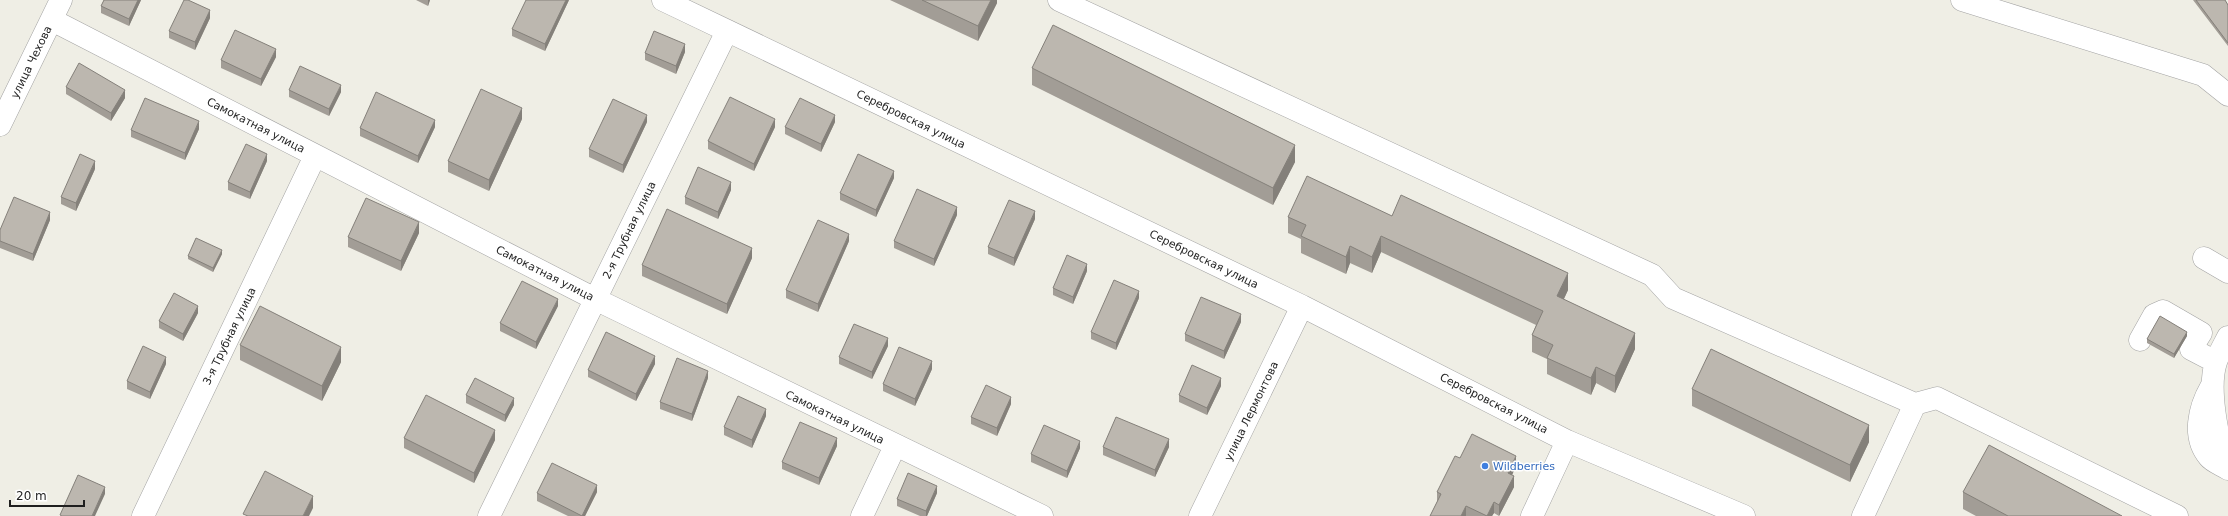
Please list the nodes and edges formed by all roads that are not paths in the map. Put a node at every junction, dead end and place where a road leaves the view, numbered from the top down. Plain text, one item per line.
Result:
1 (62, 0) edge
2 (664, 0) edge
3 (1059, 0) edge
4 (1962, 0) edge
5 (52, 20) junction
6 (727, 31) junction
7 (2228, 95) edge
8 (0, 125) edge
9 (315, 156) junction
10 (2204, 258) dead end
11 (2228, 272) edge
12 (595, 299) junction
13 (1302, 306) junction
14 (2228, 337) edge
15 (2140, 340) dead end
16 (2216, 362) junction
17 (2213, 384) junction
18 (1915, 404) junction
19 (1567, 441) junction
20 (895, 446) junction
21 (2228, 462) edge
22 (2228, 468) edge
23 (143, 516) edge
24 (489, 516) edge
25 (862, 516) edge
26 (1042, 516) edge
27 (1200, 516) edge
28 (1532, 516) edge
29 (1744, 516) edge
30 (1863, 516) edge
31 (2177, 516) edge

1 - 5 street, улица Чехова
2 - 6 street, Серебровская улица
3 - 18 street
4 - 7 street
5 - 8 street, улица Чехова
5 - 9 street, Самокатная улица
6 - 12 street, 2-я Трубная улица
6 - 13 street, Серебровская улица
9 - 12 street, Самокатная улица
9 - 23 street, 3-я Трубная улица
10 - 11 street
12 - 20 street, Самокатная улица
12 - 24 street, 2-я Трубная улица
13 - 19 street, Серебровская улица
13 - 27 street, улица Лермонтова
14 - 16 street
15 - 16 street
16 - 17 street
17 - 21 street
17 - 22 street
18 - 30 street
18 - 31 street
19 - 28 street
19 - 29 street, Серебровская улица
20 - 25 street
20 - 26 street, Самокатная улица

